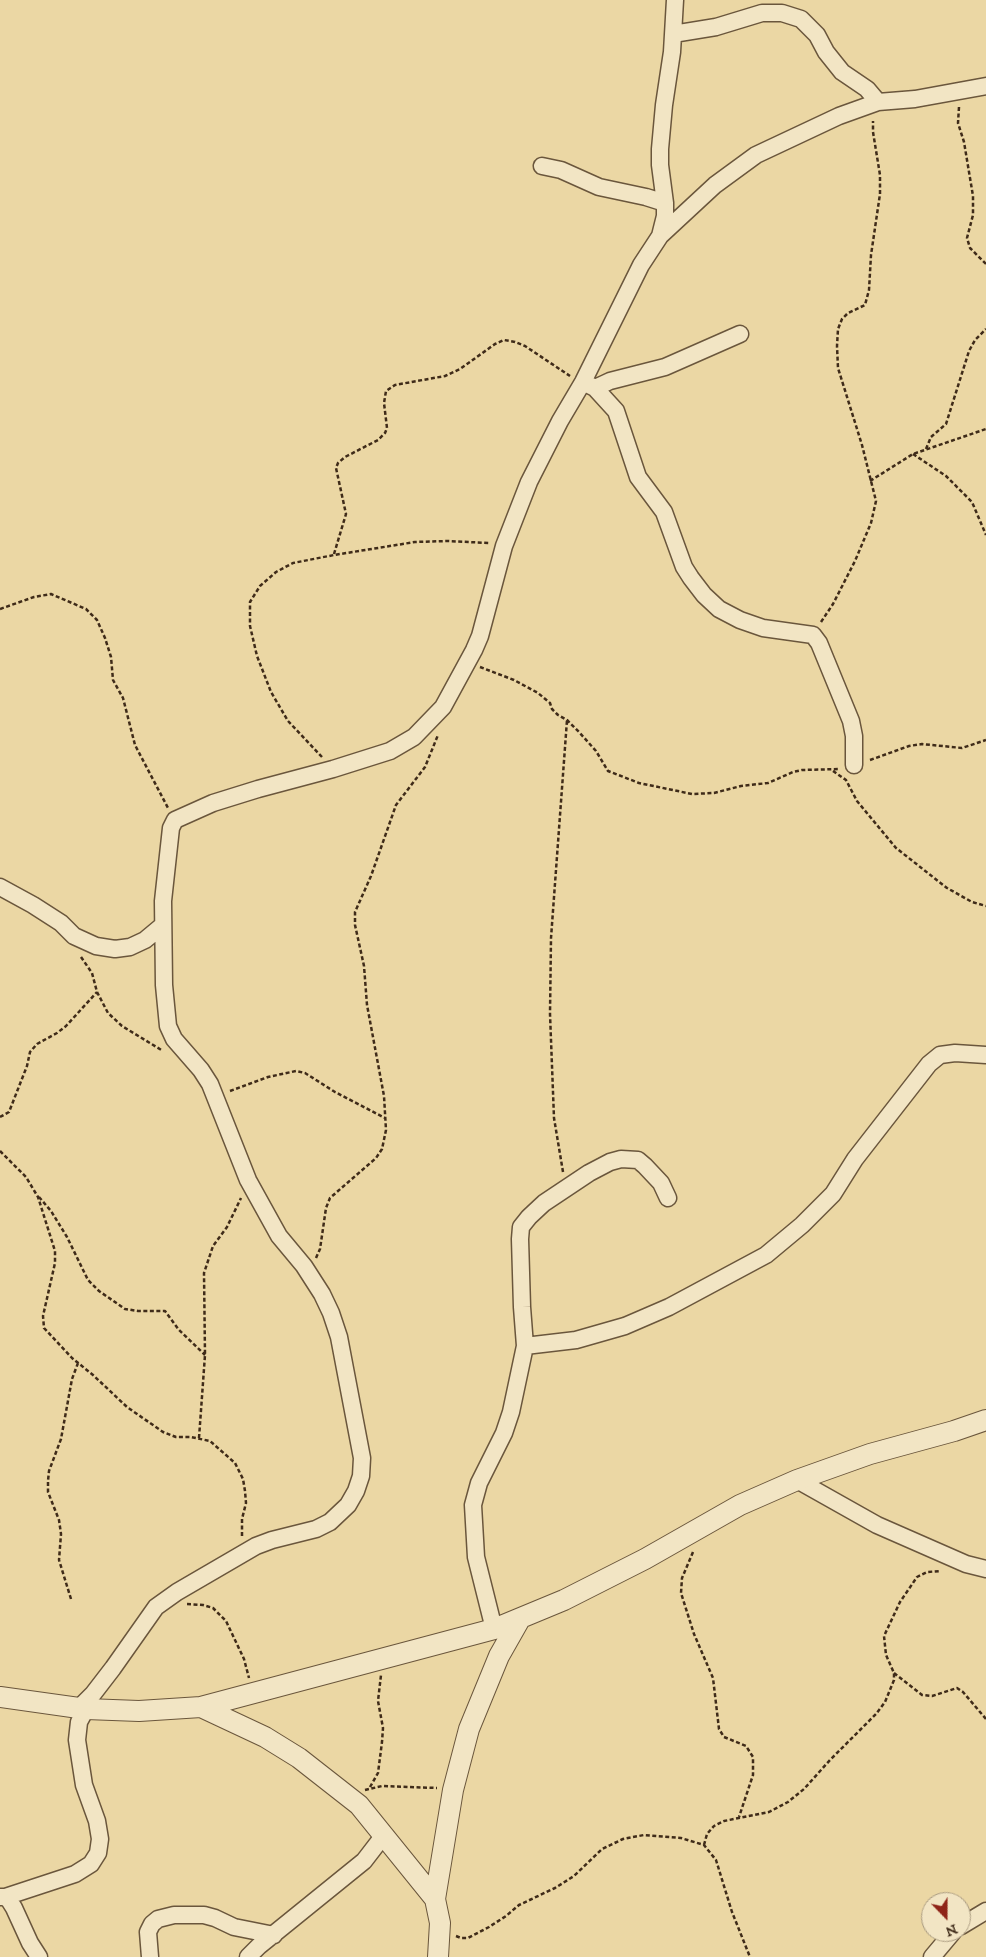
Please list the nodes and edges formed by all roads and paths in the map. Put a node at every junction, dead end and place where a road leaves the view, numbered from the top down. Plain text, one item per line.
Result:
1 (675, 0) edge
2 (673, 34) junction
3 (986, 86) edge
4 (958, 90) junction
5 (878, 102) junction
6 (542, 166) dead end
7 (665, 203) junction
8 (660, 236) junction
9 (986, 264) edge
10 (986, 329) edge
11 (740, 334) dead end
12 (589, 385) junction
13 (986, 429) edge
14 (926, 449) junction
15 (913, 454) junction
16 (870, 481) junction
17 (986, 536) edge
18 (504, 546) junction
19 (334, 555) junction
20 (0, 609) edge
21 (813, 635) junction
22 (467, 662) junction
23 (442, 707) junction
24 (567, 720) junction
25 (986, 740) edge
26 (854, 765) junction
27 (333, 770) junction
28 (832, 770) junction
29 (175, 820) junction
30 (0, 887) edge
31 (986, 906) edge
32 (163, 926) junction
33 (74, 936) junction
34 (97, 992) junction
35 (188, 1054) junction
36 (986, 1055) edge
37 (215, 1097) junction
38 (0, 1116) edge
39 (385, 1118) junction
40 (0, 1151) edge
41 (248, 1180) junction
42 (566, 1189) junction
43 (38, 1197) junction
44 (668, 1198) dead end
45 (310, 1275) junction
46 (526, 1346) junction
47 (205, 1355) junction
48 (78, 1363) junction
49 (986, 1420) edge
50 (199, 1438) junction
51 (798, 1480) junction
52 (702, 1527) junction
53 (243, 1553) junction
54 (966, 1564) junction
55 (986, 1569) edge
56 (71, 1599) dead end
57 (184, 1605) dead end
58 (520, 1619) junction
59 (494, 1629) junction
60 (380, 1659) junction
61 (894, 1673) junction
62 (252, 1694) junction
63 (0, 1697) edge
64 (201, 1706) junction
65 (82, 1708) junction
66 (986, 1719) edge
67 (370, 1788) junction
68 (453, 1790) junction
69 (348, 1797) junction
70 (739, 1818) junction
71 (384, 1835) junction
72 (704, 1845) junction
73 (2, 1897) edge
74 (436, 1899) junction
75 (986, 1911) edge
76 (971, 1920) edge
77 (440, 1929) junction
78 (274, 1935) junction
79 (945, 1942) edge
80 (39, 1957) edge
81 (150, 1957) edge
82 (248, 1957) edge
83 (438, 1957) edge
84 (750, 1957) edge
85 (932, 1957) edge

1 - 2 street
2 - 5 street
2 - 7 street
3 - 4 street
4 - 5 street
4 - 9 path
5 - 8 street
5 - 16 path
6 - 7 street
7 - 8 street
8 - 12 street
10 - 14 path
11 - 12 street
12 - 18 street
12 - 19 path
12 - 21 street
13 - 14 path
14 - 15 path
15 - 16 path
15 - 17 path
16 - 21 path
18 - 19 path
18 - 22 street
19 - 27 path
20 - 29 path
21 - 26 street
22 - 23 street
22 - 24 path
23 - 27 street
23 - 39 path
24 - 28 path
24 - 42 path
25 - 26 path
26 - 28 path
27 - 29 street
28 - 31 path
29 - 32 street
30 - 33 street
32 - 33 street
32 - 35 street
33 - 34 path
34 - 35 path
34 - 38 path
35 - 37 street
36 - 46 street
37 - 39 path
37 - 41 street
39 - 45 path
40 - 43 path
41 - 45 street
41 - 47 path
42 - 44 street
42 - 46 street
43 - 47 path
43 - 48 path
45 - 53 street
46 - 59 street
47 - 50 path
48 - 50 path
48 - 56 path
49 - 51 street
50 - 53 path
51 - 52 street
51 - 54 street
52 - 58 street
52 - 70 path
53 - 65 street
54 - 55 street
54 - 61 path
57 - 62 path
58 - 59 street
58 - 68 street
59 - 60 street
60 - 62 street
60 - 67 path
61 - 66 path
61 - 70 path
62 - 64 street
63 - 65 street
64 - 65 street
64 - 69 street
65 - 73 street
67 - 68 path
67 - 69 path
68 - 74 street
69 - 71 street
70 - 72 path
71 - 74 street
71 - 78 street
72 - 77 path
72 - 84 path
73 - 80 street
74 - 77 street
75 - 76 street
77 - 83 street
78 - 81 street
78 - 82 street
79 - 85 street

